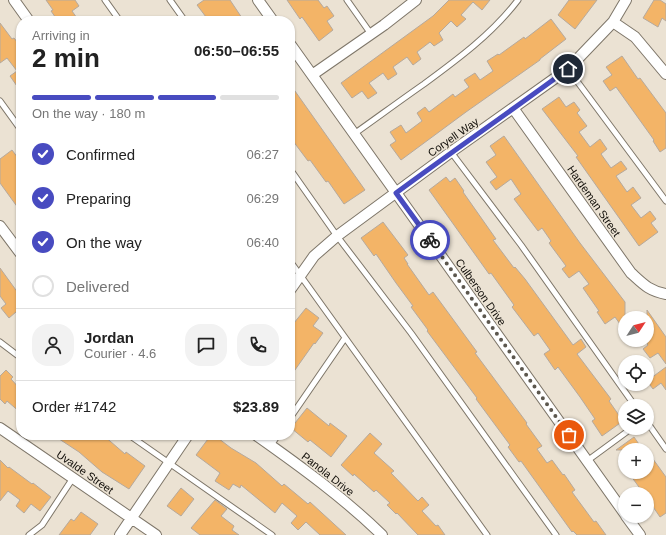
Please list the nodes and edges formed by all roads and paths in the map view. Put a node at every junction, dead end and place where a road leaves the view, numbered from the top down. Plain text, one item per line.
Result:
1 (14, 0) edge
2 (105, 0) edge
3 (170, 0) edge
4 (258, 0) edge
5 (347, 0) edge
6 (416, 0) edge
7 (518, 0) edge
8 (626, 0) edge
9 (25, 16) edge
10 (116, 16) edge
11 (181, 16) edge
12 (269, 16) edge
13 (613, 22) junction
14 (371, 34) junction
15 (295, 51) edge
16 (568, 69) junction
17 (666, 74) edge
18 (312, 75) junction
19 (0, 101) edge
20 (513, 108) junction
21 (16, 123) edge
22 (354, 134) junction
23 (450, 152) junction
24 (295, 176) edge
25 (396, 193) junction
26 (666, 201) edge
27 (0, 226) edge
28 (337, 236) junction
29 (16, 247) edge
30 (295, 267) edge
31 (301, 275) junction
32 (295, 283) edge
33 (666, 294) edge
34 (345, 338) junction
35 (0, 342) edge
36 (16, 354) edge
37 (630, 399) edge
38 (295, 411) edge
39 (0, 428) edge
40 (654, 432) edge
41 (622, 435) edge
42 (16, 439) edge
43 (18, 440) edge
44 (136, 440) edge
45 (185, 440) edge
46 (264, 440) edge
47 (274, 440) edge
48 (271, 445) junction
49 (666, 449) edge
50 (587, 461) junction
51 (169, 463) junction
52 (73, 478) junction
53 (618, 504) edge
54 (131, 518) junction
55 (632, 523) edge
56 (29, 535) edge
57 (120, 535) edge
58 (156, 535) edge
59 (272, 535) edge
60 (382, 535) edge
61 (486, 535) edge
62 (556, 535) edge
63 (640, 535) edge

1 - 9 street
2 - 10 lane
3 - 11 lane
4 - 12 street
5 - 14 lane
6 - 14 street
7 - 22 lane
8 - 13 street, Coryell Way
13 - 16 street, Coryell Way
13 - 17 street
14 - 18 street
15 - 18 street, Culberson Drive
16 - 20 street, Coryell Way
16 - 26 lane
18 - 22 street, Culberson Drive
19 - 21 lane
20 - 23 street, Coryell Way
20 - 33 street, Hardeman Street
22 - 25 street, Culberson Drive
23 - 25 street, Coryell Way
23 - 37 lane
24 - 28 lane
25 - 28 street, Coryell Way
25 - 50 street, Culberson Drive
27 - 29 street
28 - 31 street, Coryell Way
28 - 62 lane
30 - 31 lane
31 - 32 street, Coryell Way
31 - 34 lane
34 - 38 lane
34 - 61 lane
35 - 36 lane
39 - 42 street, Uvalde Street
40 - 49 lane
41 - 50 lane
43 - 52 street, Uvalde Street
44 - 51 lane
45 - 51 street
46 - 48 street, Panola Drive
47 - 48 lane
48 - 60 street, Panola Drive
50 - 53 street, Culberson Drive
51 - 54 street
51 - 59 lane
52 - 54 street, Uvalde Street
52 - 56 lane
54 - 57 street
54 - 58 street, Uvalde Street
55 - 63 street, Culberson Drive

